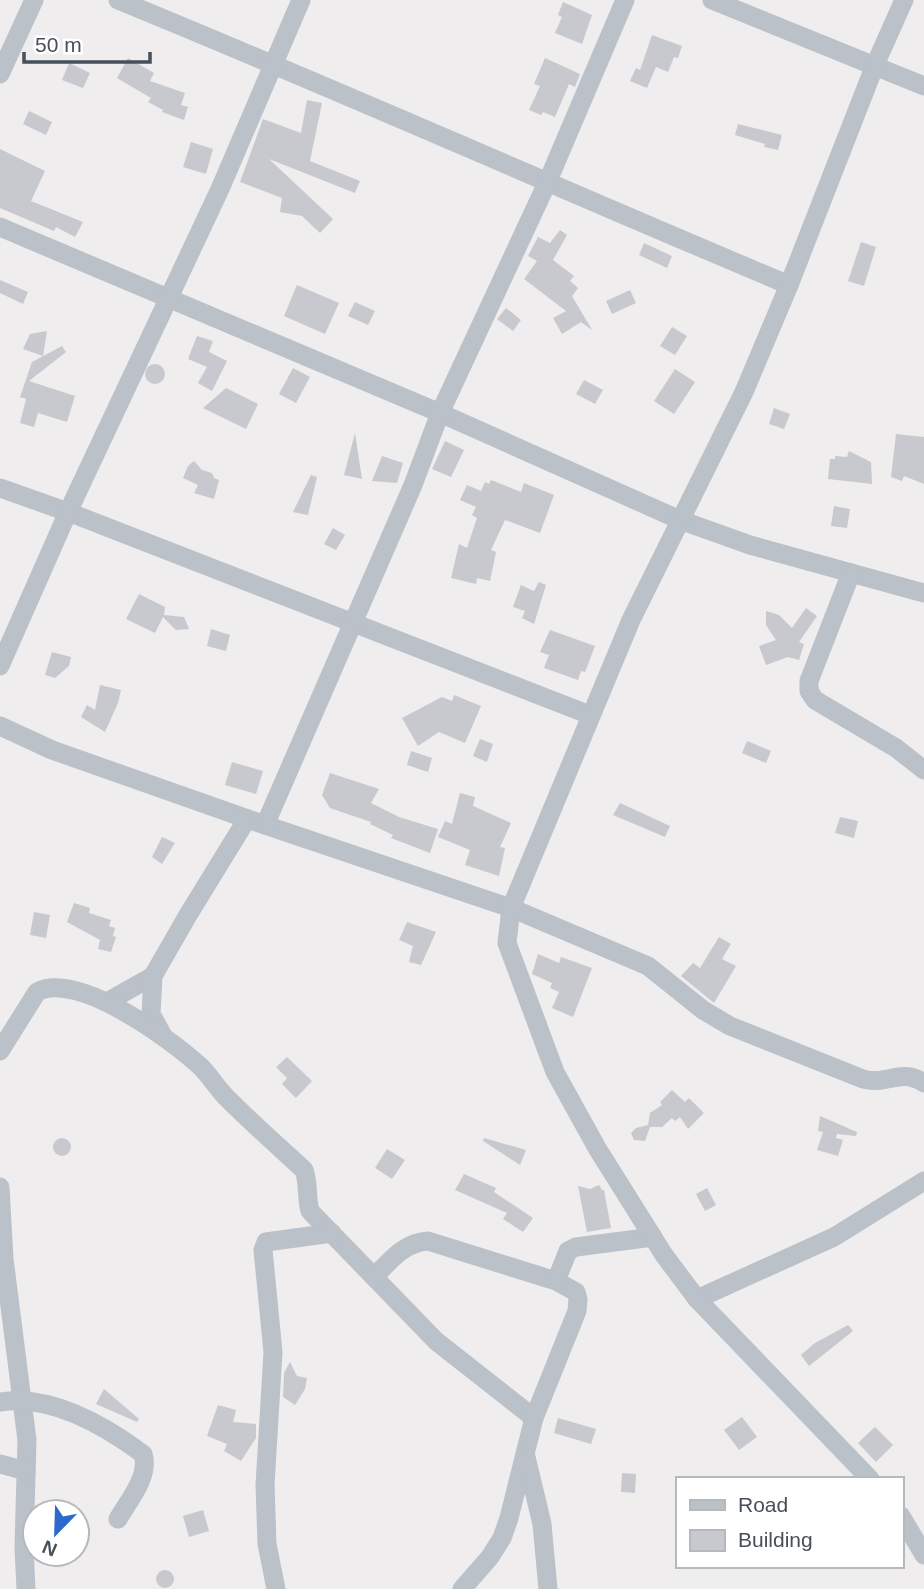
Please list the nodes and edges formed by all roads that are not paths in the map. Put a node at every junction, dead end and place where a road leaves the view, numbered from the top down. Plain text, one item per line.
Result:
1 (34, 0) edge
2 (118, 0) edge
3 (301, 0) edge
4 (625, 0) edge
5 (712, 0) edge
6 (904, 0) edge
7 (273, 64) junction
8 (875, 65) junction
9 (0, 74) edge
10 (924, 86) edge
11 (548, 183) junction
12 (0, 228) edge
13 (789, 285) junction
14 (167, 298) junction
15 (440, 413) junction
16 (0, 488) edge
17 (68, 512) junction
18 (680, 520) junction
19 (851, 573) junction
20 (924, 593) edge
21 (352, 621) junction
22 (0, 666) edge
23 (590, 715) junction
24 (0, 726) edge
25 (924, 770) edge
26 (256, 822) junction
27 (511, 908) junction
28 (153, 976) junction
29 (107, 1002) junction
30 (162, 1035) junction
31 (0, 1051) edge
32 (924, 1083) edge
33 (924, 1181) edge
34 (0, 1187) edge
35 (332, 1233) junction
36 (653, 1237) junction
37 (374, 1277) junction
38 (555, 1281) junction
39 (697, 1299) junction
40 (20, 1399) junction
41 (0, 1402) edge
42 (534, 1418) junction
43 (525, 1453) junction
44 (0, 1464) edge
45 (26, 1471) junction
46 (868, 1477) edge
47 (118, 1519) dead end
48 (903, 1519) edge
49 (924, 1555) edge
50 (464, 1588) edge
51 (26, 1589) edge
52 (276, 1589) edge
53 (548, 1589) edge

1 - 9 street
2 - 7 street
3 - 7 street
4 - 11 street
5 - 8 street
6 - 8 street
7 - 11 street
7 - 14 street
8 - 10 street
8 - 13 street
11 - 13 street
11 - 15 street
12 - 14 street
13 - 18 street
14 - 15 street
14 - 17 street
15 - 18 street
15 - 21 street
16 - 17 street
17 - 21 street
17 - 22 street
18 - 19 street
18 - 23 street
19 - 20 street
19 - 25 street
21 - 23 street
21 - 26 street
23 - 27 street
24 - 26 street
26 - 27 street
26 - 28 street
27 - 32 street
27 - 36 street
28 - 29 street
28 - 30 street
29 - 30 street
29 - 31 street
30 - 35 street
33 - 39 street
34 - 40 street
35 - 37 street
35 - 52 street
36 - 38 street
36 - 39 street
37 - 38 street
37 - 42 street
38 - 42 street
39 - 46 street
40 - 41 street
40 - 45 street
40 - 47 street
42 - 43 street
43 - 50 street
43 - 53 street
44 - 45 street
45 - 51 street
48 - 49 street

